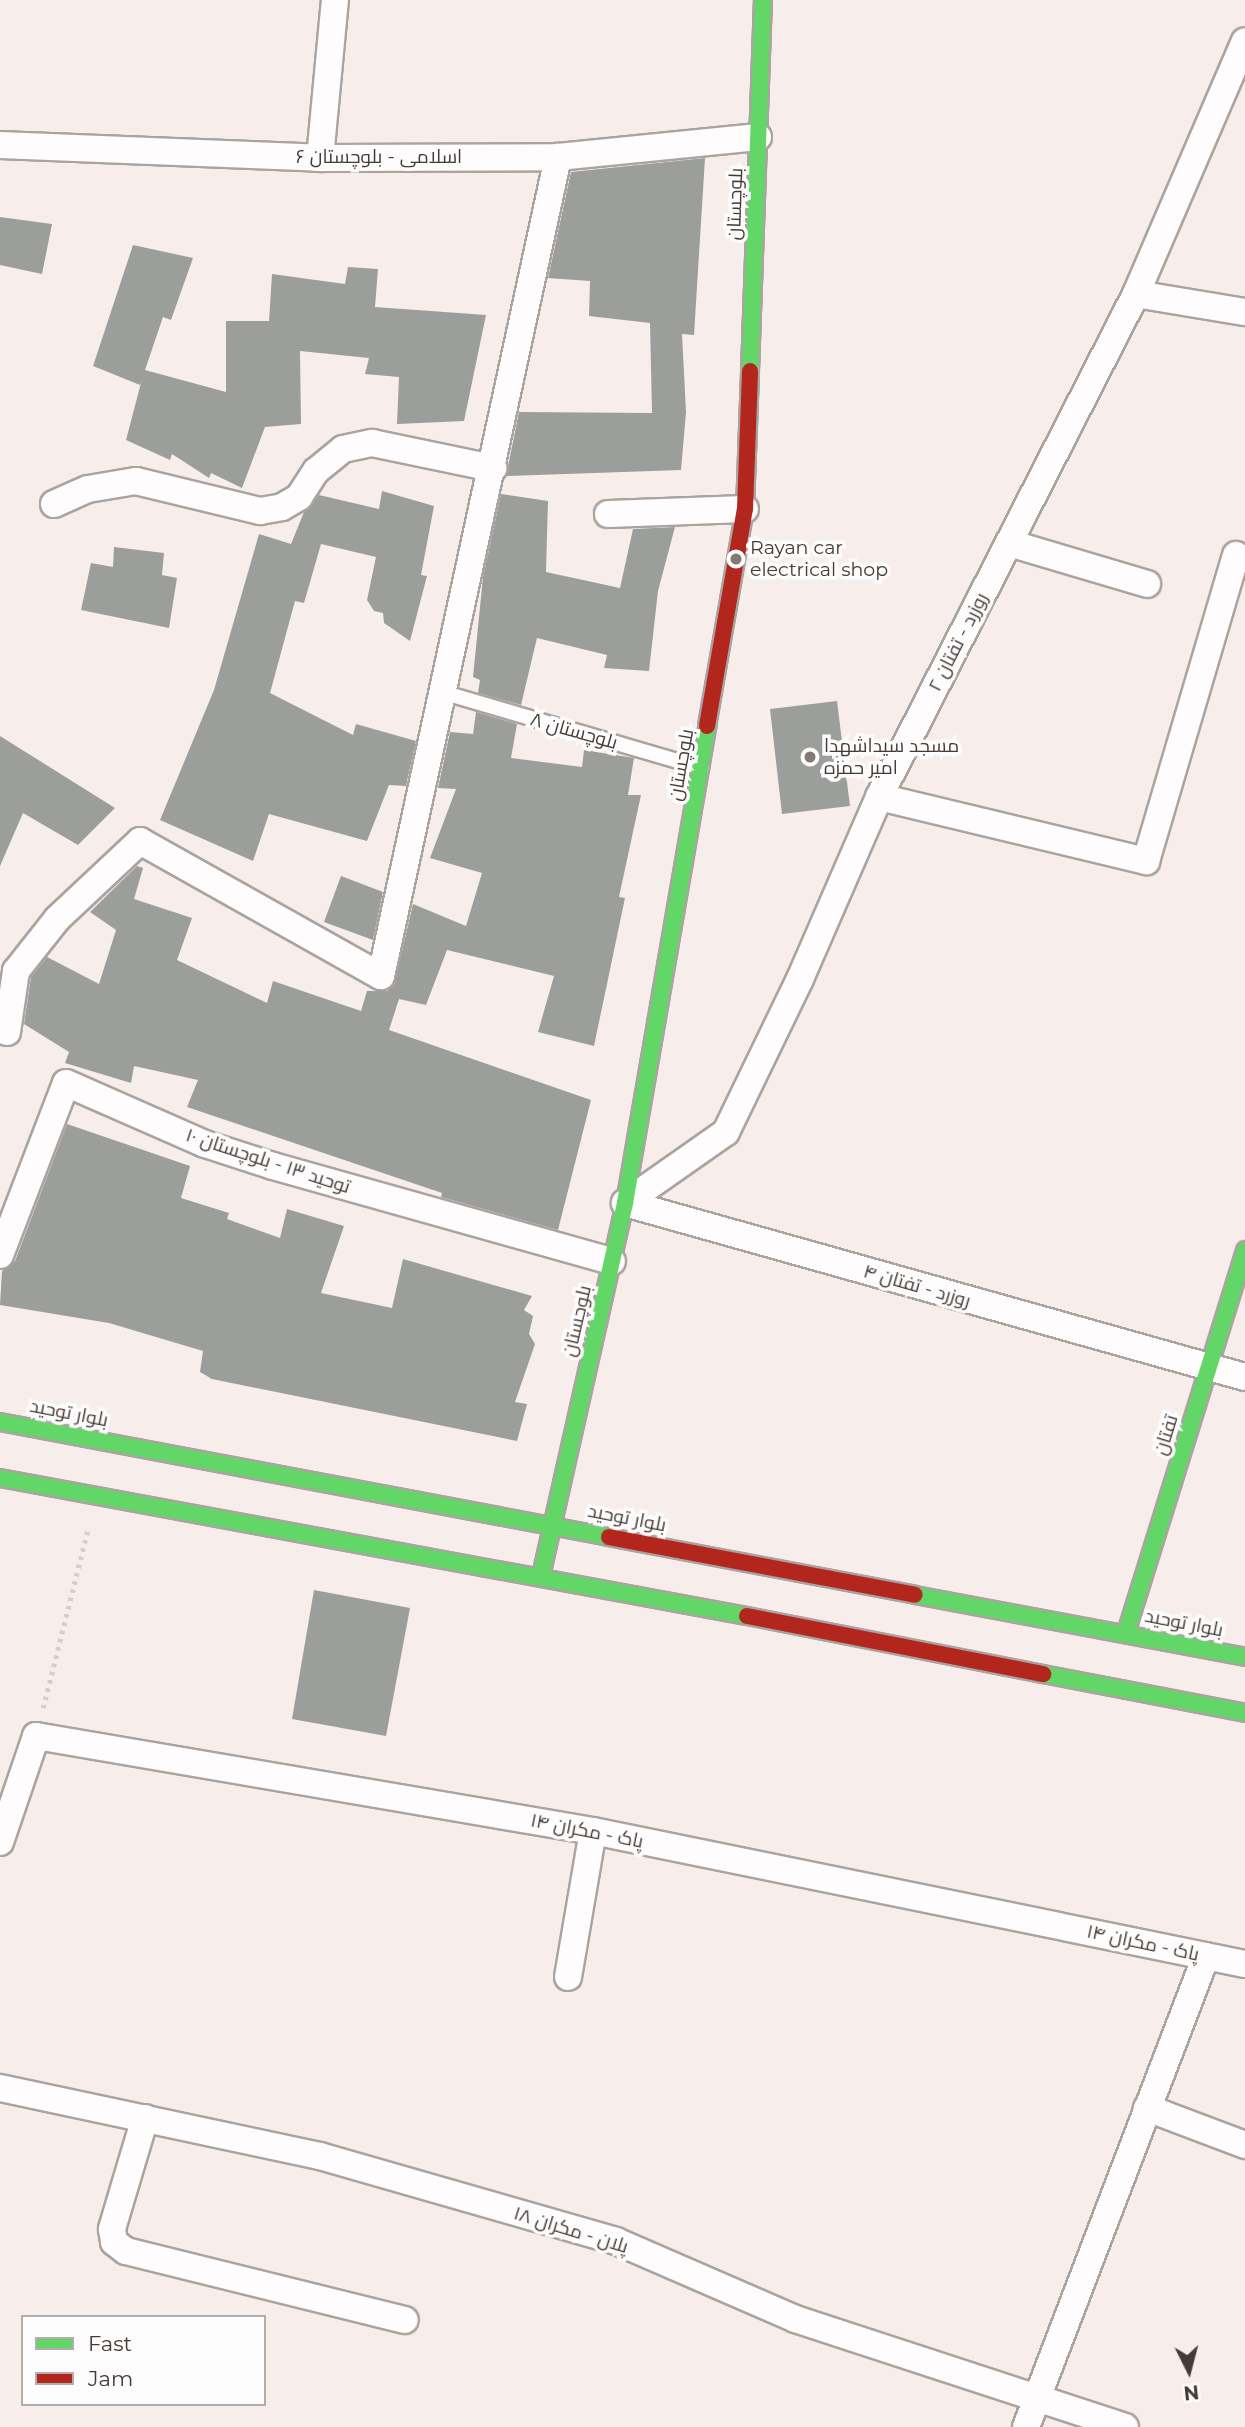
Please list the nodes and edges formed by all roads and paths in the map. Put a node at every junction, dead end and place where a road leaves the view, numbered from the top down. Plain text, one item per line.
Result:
1 (335, 0) edge
2 (763, 0) edge
3 (1245, 41) edge
4 (758, 137) junction
5 (0, 145) edge
6 (558, 157) junction
7 (320, 158) junction
8 (1136, 294) junction
9 (1245, 312) edge
10 (493, 468) junction
11 (54, 504) dead end
12 (745, 509) junction
13 (608, 514) dead end
14 (1009, 544) junction
15 (1236, 555) dead end
16 (1147, 584) dead end
17 (445, 693) junction
18 (702, 768) junction
19 (879, 797) junction
20 (7, 1032) dead end
21 (625, 1203) junction
22 (1245, 1250) edge
23 (0, 1255) edge
24 (612, 1261) junction
25 (1208, 1369) junction
26 (1245, 1377) edge
27 (0, 1422) edge
28 (0, 1478) edge
29 (96, 1495) junction
30 (552, 1525) junction
31 (541, 1576) junction
32 (1126, 1633) junction
33 (1245, 1657) edge
34 (1245, 1713) edge
35 (36, 1735) junction
36 (593, 1831) junction
37 (0, 1842) edge
38 (1206, 1956) junction
39 (1245, 1964) edge
40 (568, 1978) dead end
41 (0, 2088) edge
42 (1147, 2108) junction
43 (145, 2118) junction
44 (1245, 2144) edge
45 (405, 2320) dead end
46 (1037, 2398) junction
47 (1026, 2427) edge
48 (1125, 2427) edge

1 - 7 street
2 - 4 main road, بلوچستان
3 - 8 street, روزرد - تفتان ۲
4 - 6 street, اسلامی - بلوچستان ۶
4 - 12 main road, بلوچستان
5 - 7 street, اسلامی - بلوچستان ۶
6 - 7 street, اسلامی - بلوچستان ۶
6 - 10 street
8 - 9 street
8 - 14 street, روزرد - تفتان ۲
10 - 11 street
10 - 17 street
12 - 13 street
12 - 18 main road, بلوچستان
14 - 16 street
14 - 19 street, روزرد - تفتان ۲
15 - 19 street
17 - 18 lane, بلوچستان ۸
17 - 20 street
18 - 21 main road, بلوچستان
19 - 21 street, روزرد - تفتان ۲
21 - 24 main road, بلوچستان
21 - 25 street, روزرد - تفتان ۴
22 - 25 main road, تفتان
23 - 24 street, توحید ۱۳ - بلوچستان ۱۰
24 - 30 main road, بلوچستان
25 - 26 street, روزرد - تفتان ۴
25 - 32 main road, تفتان
27 - 30 main road, بلوار توحید
28 - 29 main road
29 - 31 main road
29 - 35 path
30 - 31 main road, بلوچستان
30 - 32 main road, بلوار توحید
31 - 34 main road
32 - 33 main road, بلوار توحید
35 - 36 street, پاک - مکران ۱۴
35 - 37 street
36 - 38 street, پاک - مکران ۱۴
36 - 40 street
38 - 39 street, پاک - مکران ۱۴
38 - 42 street
41 - 43 street, پلان - مکران ۱۸
42 - 44 street
42 - 46 street
43 - 45 street
43 - 46 street, پلان - مکران ۱۸
46 - 47 street
46 - 48 street, پلان - مکران ۱۸

